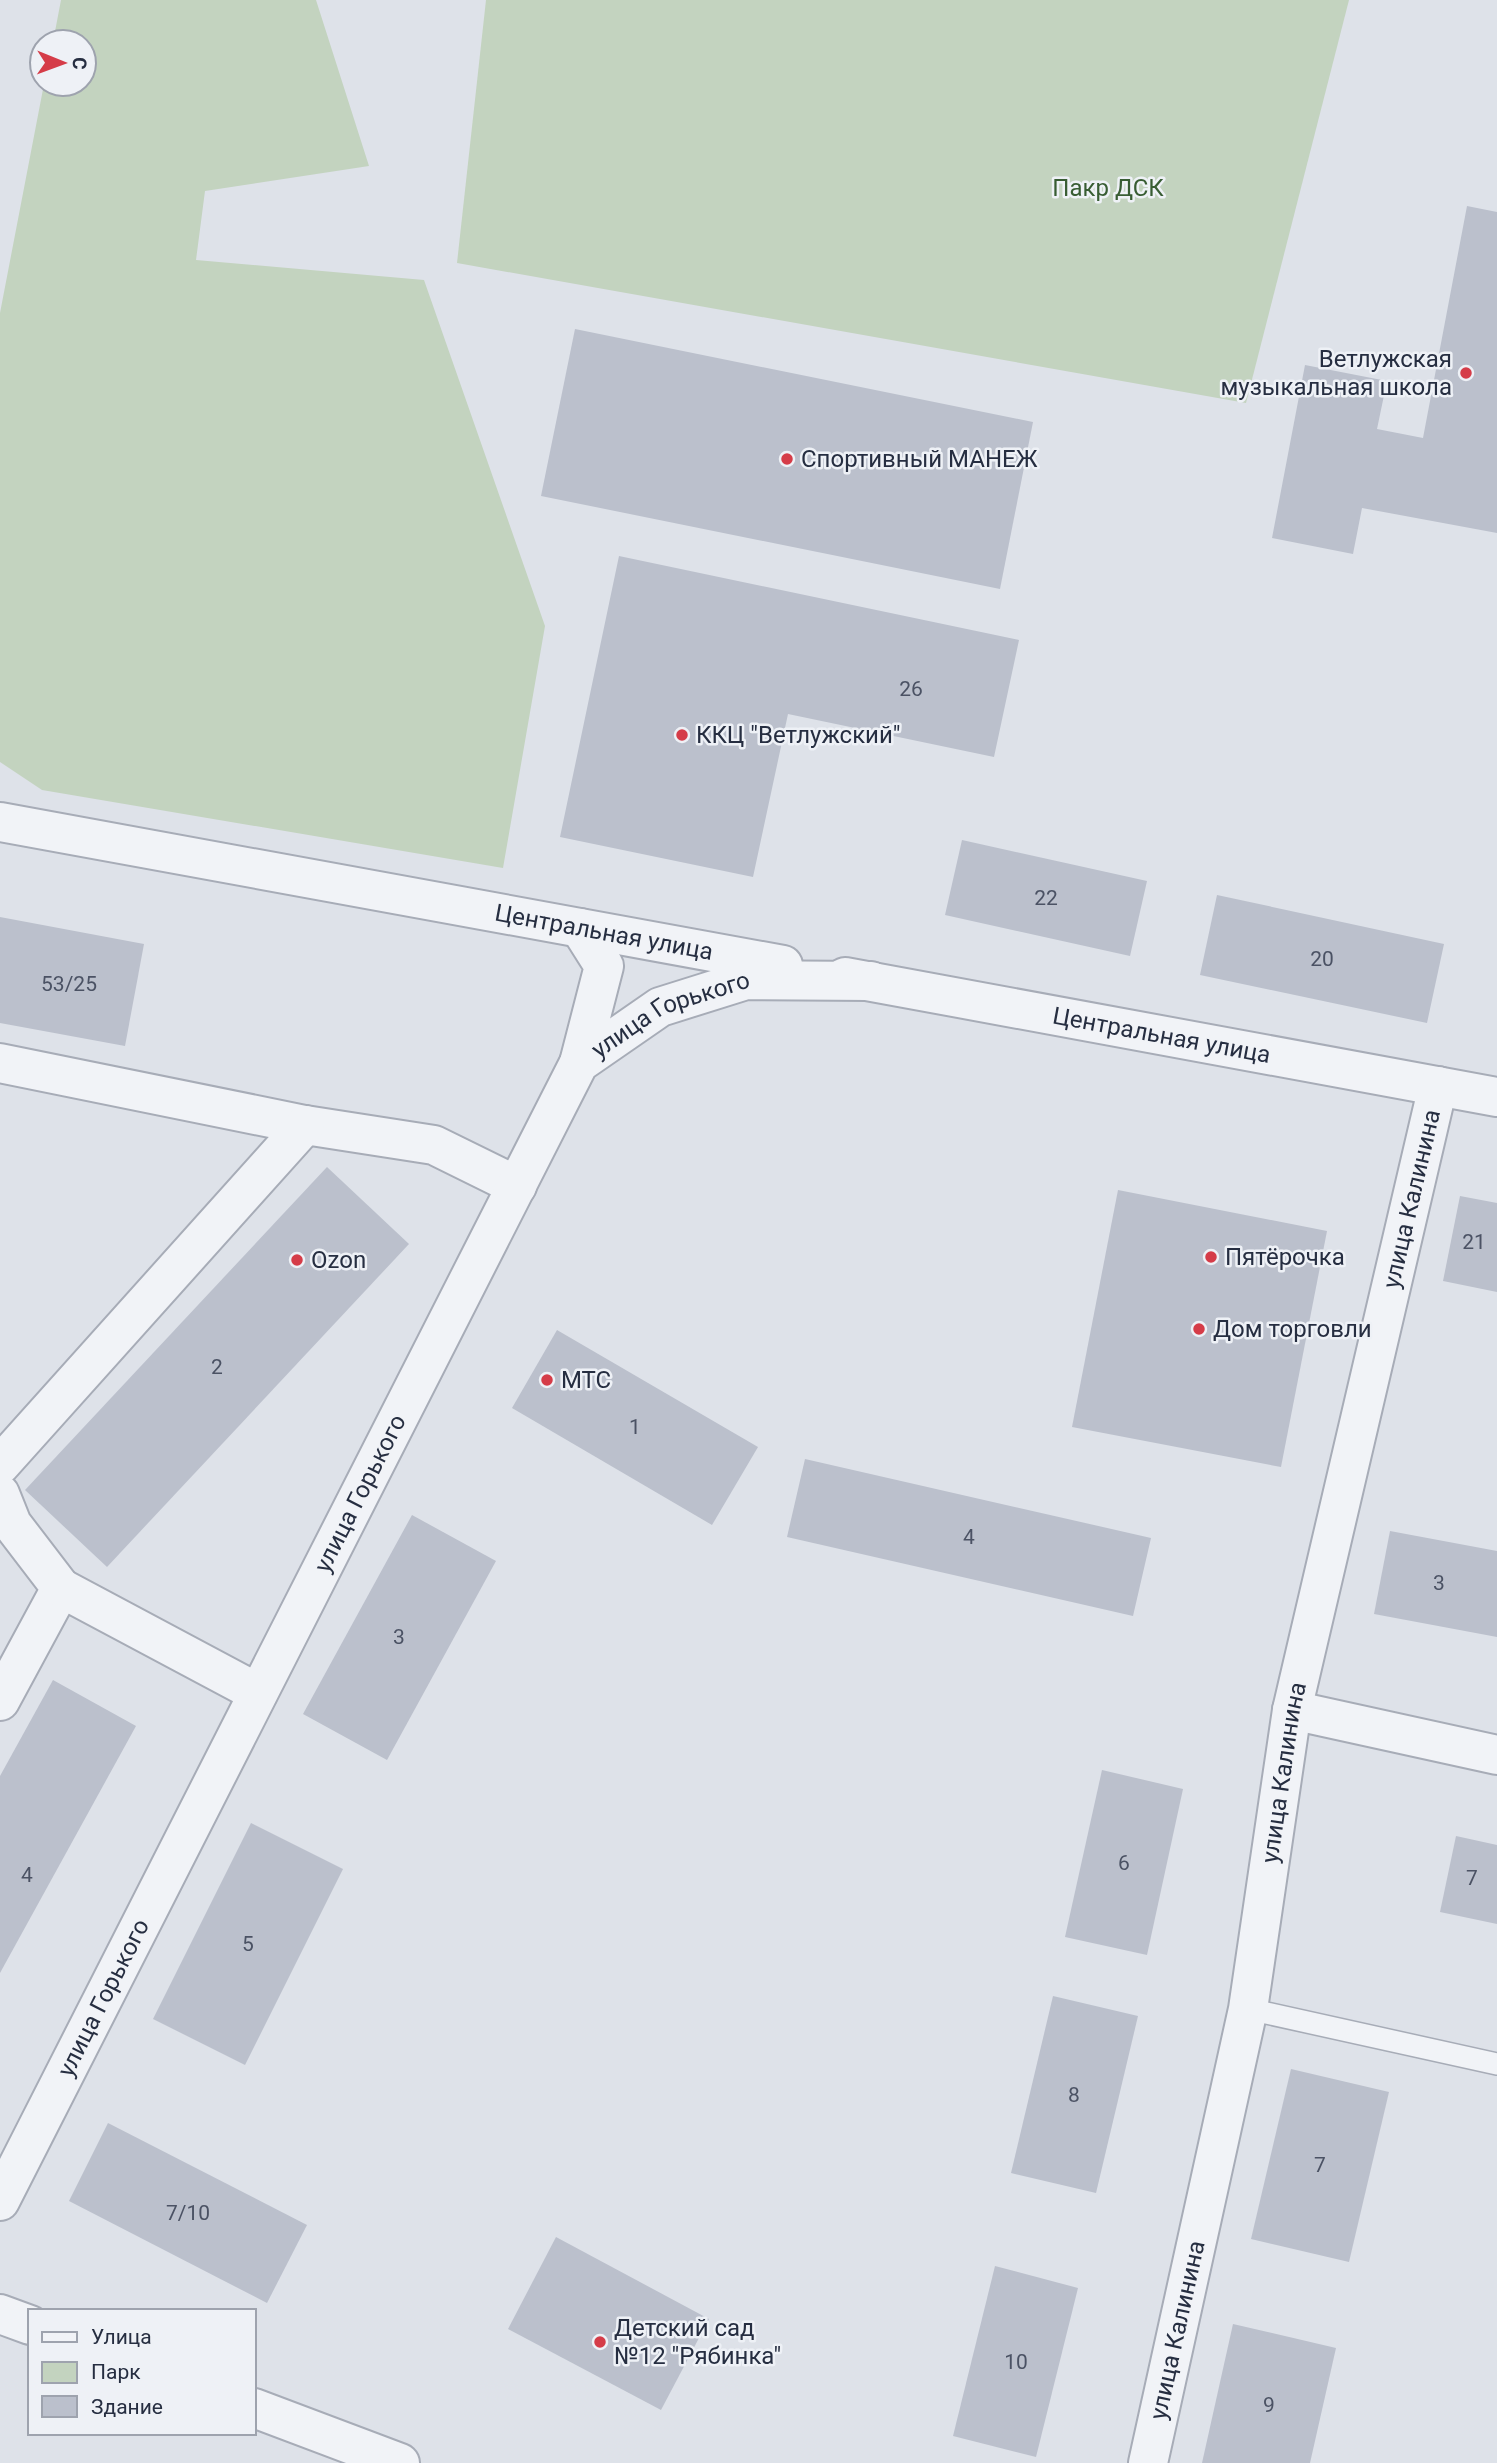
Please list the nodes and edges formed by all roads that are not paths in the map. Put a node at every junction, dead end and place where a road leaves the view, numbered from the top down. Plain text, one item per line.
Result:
1 (0, 822) edge
2 (580, 928) junction
3 (871, 981) junction
4 (0, 1063) edge
5 (579, 1063) junction
6 (1438, 1086) junction
7 (1497, 1097) edge
8 (305, 1125) junction
9 (517, 1186) junction
10 (0, 1465) edge
11 (0, 1493) edge
12 (61, 1588) junction
13 (258, 1693) junction
14 (0, 1701) edge
15 (1292, 1710) junction
16 (1497, 1755) edge
17 (1248, 2009) junction
18 (1497, 2064) edge
19 (0, 2201) edge
20 (0, 2314) edge
21 (28, 2324) edge
22 (256, 2410) edge
23 (400, 2463) edge
24 (1148, 2463) edge

1 - 2 street, Центральная улица
2 - 3 street, Центральная улица
2 - 5 street
3 - 5 street, улица Горького
3 - 6 street, Центральная улица
4 - 8 street
5 - 9 street, улица Горького
6 - 7 street, Центральная улица
6 - 15 street, улица Калинина
8 - 9 street
8 - 10 street
9 - 13 street, улица Горького
11 - 12 street
12 - 13 street
12 - 14 street
13 - 19 street, улица Горького
15 - 16 street
15 - 17 street, улица Калинина
17 - 18 lane
17 - 24 street, улица Калинина
20 - 21 street
22 - 23 street

